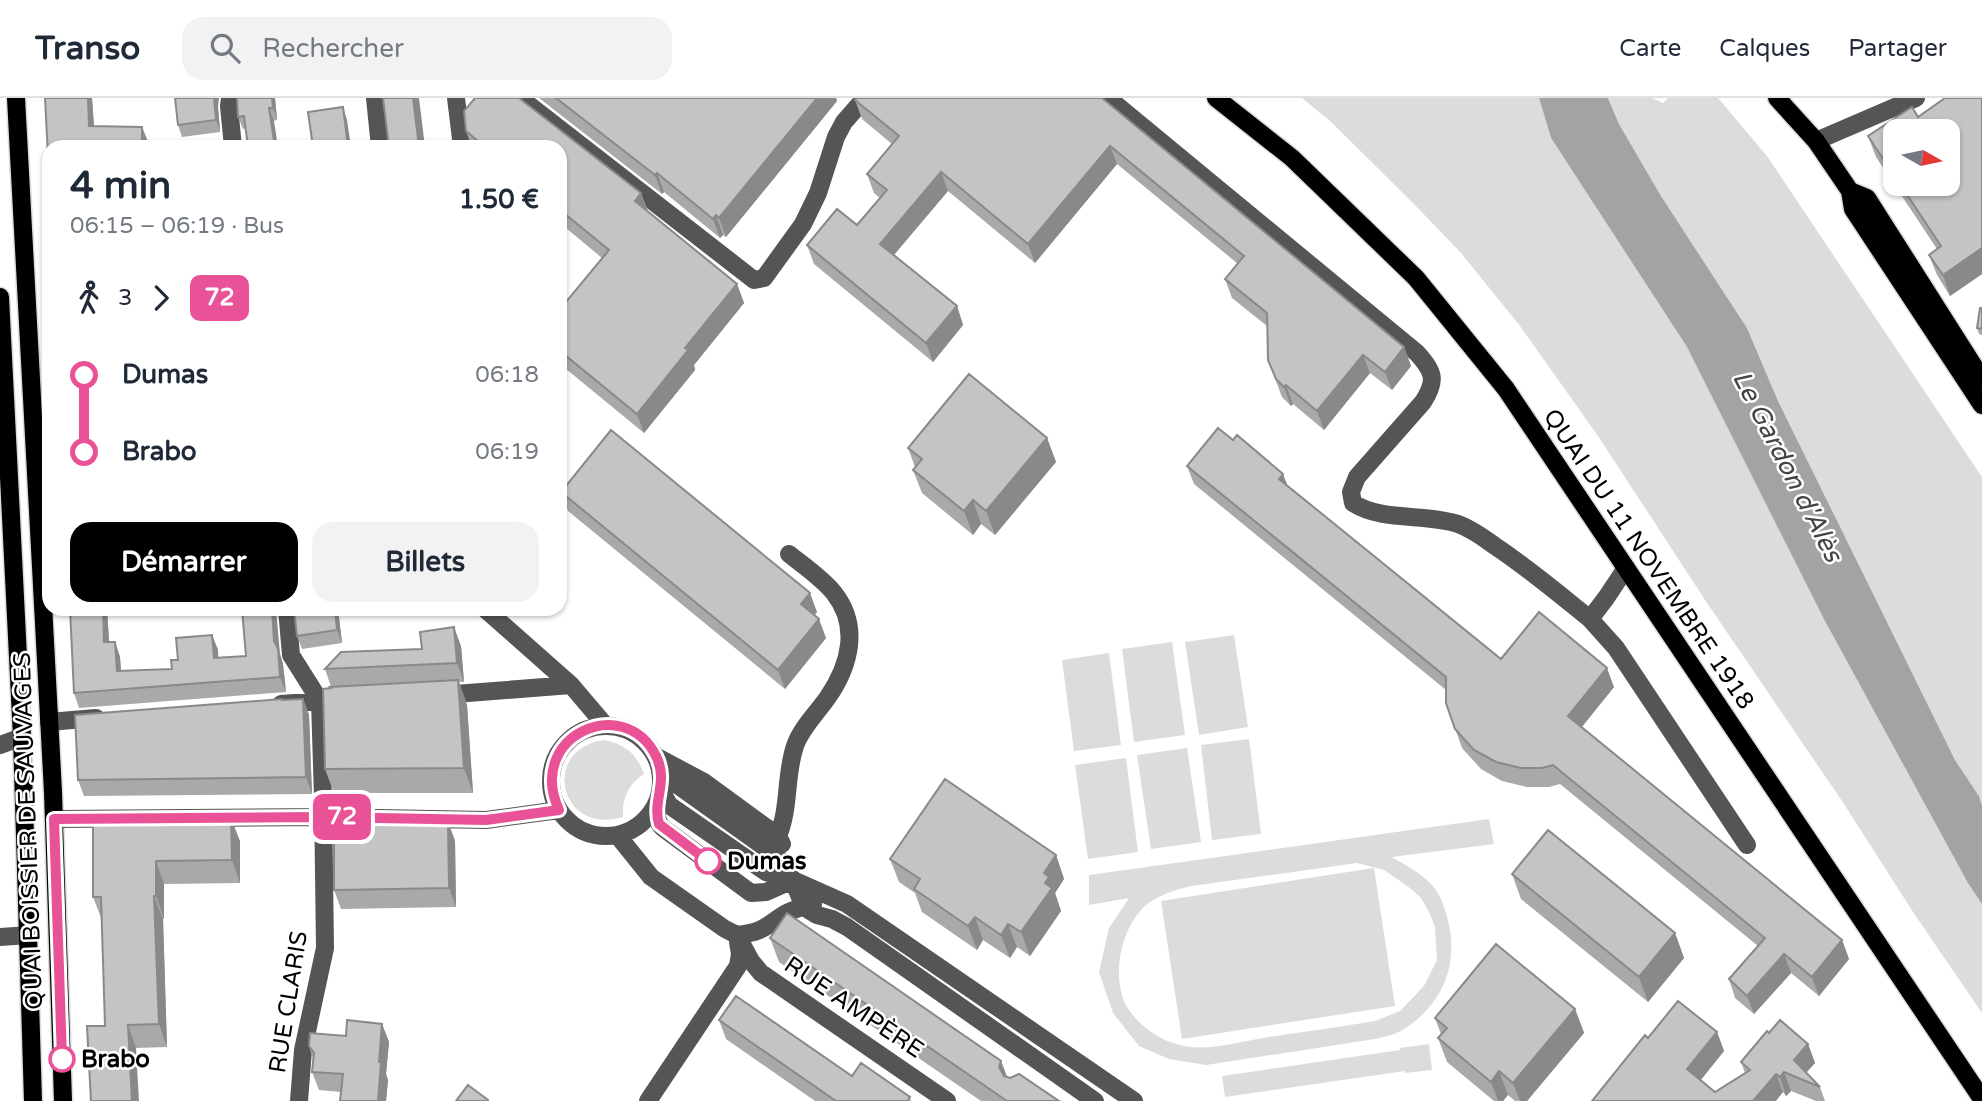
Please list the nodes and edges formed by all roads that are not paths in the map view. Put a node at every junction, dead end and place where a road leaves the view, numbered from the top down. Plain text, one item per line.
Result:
1 (16, 98) edge
2 (230, 98) edge
3 (375, 98) edge
4 (456, 98) edge
5 (520, 98) edge
6 (864, 98) edge
7 (1108, 98) edge
8 (1216, 98) edge
9 (1777, 98) edge
10 (1916, 98) edge
11 (232, 140) edge
12 (379, 140) edge
13 (460, 140) edge
14 (1816, 141) junction
15 (1850, 191) junction
16 (0, 297) edge
17 (1982, 379) edge
18 (1982, 405) edge
19 (789, 554) dead end
20 (1626, 568) junction
21 (42, 590) edge
22 (43, 616) edge
23 (288, 616) edge
24 (493, 616) edge
25 (1590, 619) junction
26 (571, 685) junction
27 (431, 695) edge
28 (362, 699) edge
29 (320, 701) junction
30 (267, 705) edge
31 (107, 718) edge
32 (49, 722) junction
33 (605, 725) junction
34 (22, 737) junction
35 (0, 746) edge
36 (659, 782) junction
37 (559, 810) junction
38 (323, 817) junction
39 (25, 819) junction
40 (54, 819) junction
41 (618, 836) junction
42 (778, 836) junction
43 (1747, 845) dead end
44 (793, 880) junction
45 (847, 904) junction
46 (804, 907) junction
47 (29, 935) junction
48 (737, 935) junction
49 (0, 937) edge
50 (1039, 1061) junction
51 (1027, 1079) edge
52 (1982, 1099) edge
53 (33, 1101) edge
54 (63, 1101) edge
55 (299, 1101) edge
56 (648, 1101) edge
57 (947, 1101) edge
58 (1096, 1101) edge
59 (1134, 1101) edge

1 - 21 main road, QUAI BOISSIER DE SAUVAGES
2 - 11 street
3 - 12 street
4 - 13 street
5 - 6 street
7 - 25 street
8 - 20 main road, QUAI DU 11 NOVEMBRE 1918
9 - 14 main road
10 - 14 street
14 - 15 main road
15 - 17 main road
15 - 18 main road
16 - 34 main road, QUAI BOISSIER DE SAUVAGES
19 - 42 street
20 - 25 street
20 - 52 main road, QUAI DU 11 NOVEMBRE 1918
22 - 32 main road, QUAI BOISSIER DE SAUVAGES
23 - 29 street
24 - 26 street
25 - 43 street
26 - 27 street
26 - 33 street
28 - 29 street
29 - 30 street
29 - 38 street, RUE CLARIS
31 - 32 street
32 - 34 main road
32 - 40 main road, QUAI BOISSIER DE SAUVAGES
33 - 36 street
33 - 37 street
34 - 35 street
34 - 39 main road, QUAI BOISSIER DE SAUVAGES
36 - 41 street
36 - 42 street
36 - 44 street
36 - 44 street
37 - 38 street
37 - 41 street
38 - 40 street
38 - 55 street, RUE CLARIS
39 - 40 main road
39 - 47 main road, QUAI BOISSIER DE SAUVAGES
40 - 54 main road, QUAI BOISSIER DE SAUVAGES
41 - 48 street, RUE AMPÈRE
42 - 44 street
44 - 45 street
44 - 46 street
45 - 46 street
45 - 59 street
46 - 48 street
46 - 50 street
47 - 49 street
47 - 53 main road, QUAI BOISSIER DE SAUVAGES
48 - 56 street
48 - 57 street, RUE AMPÈRE
50 - 51 street
50 - 58 street

